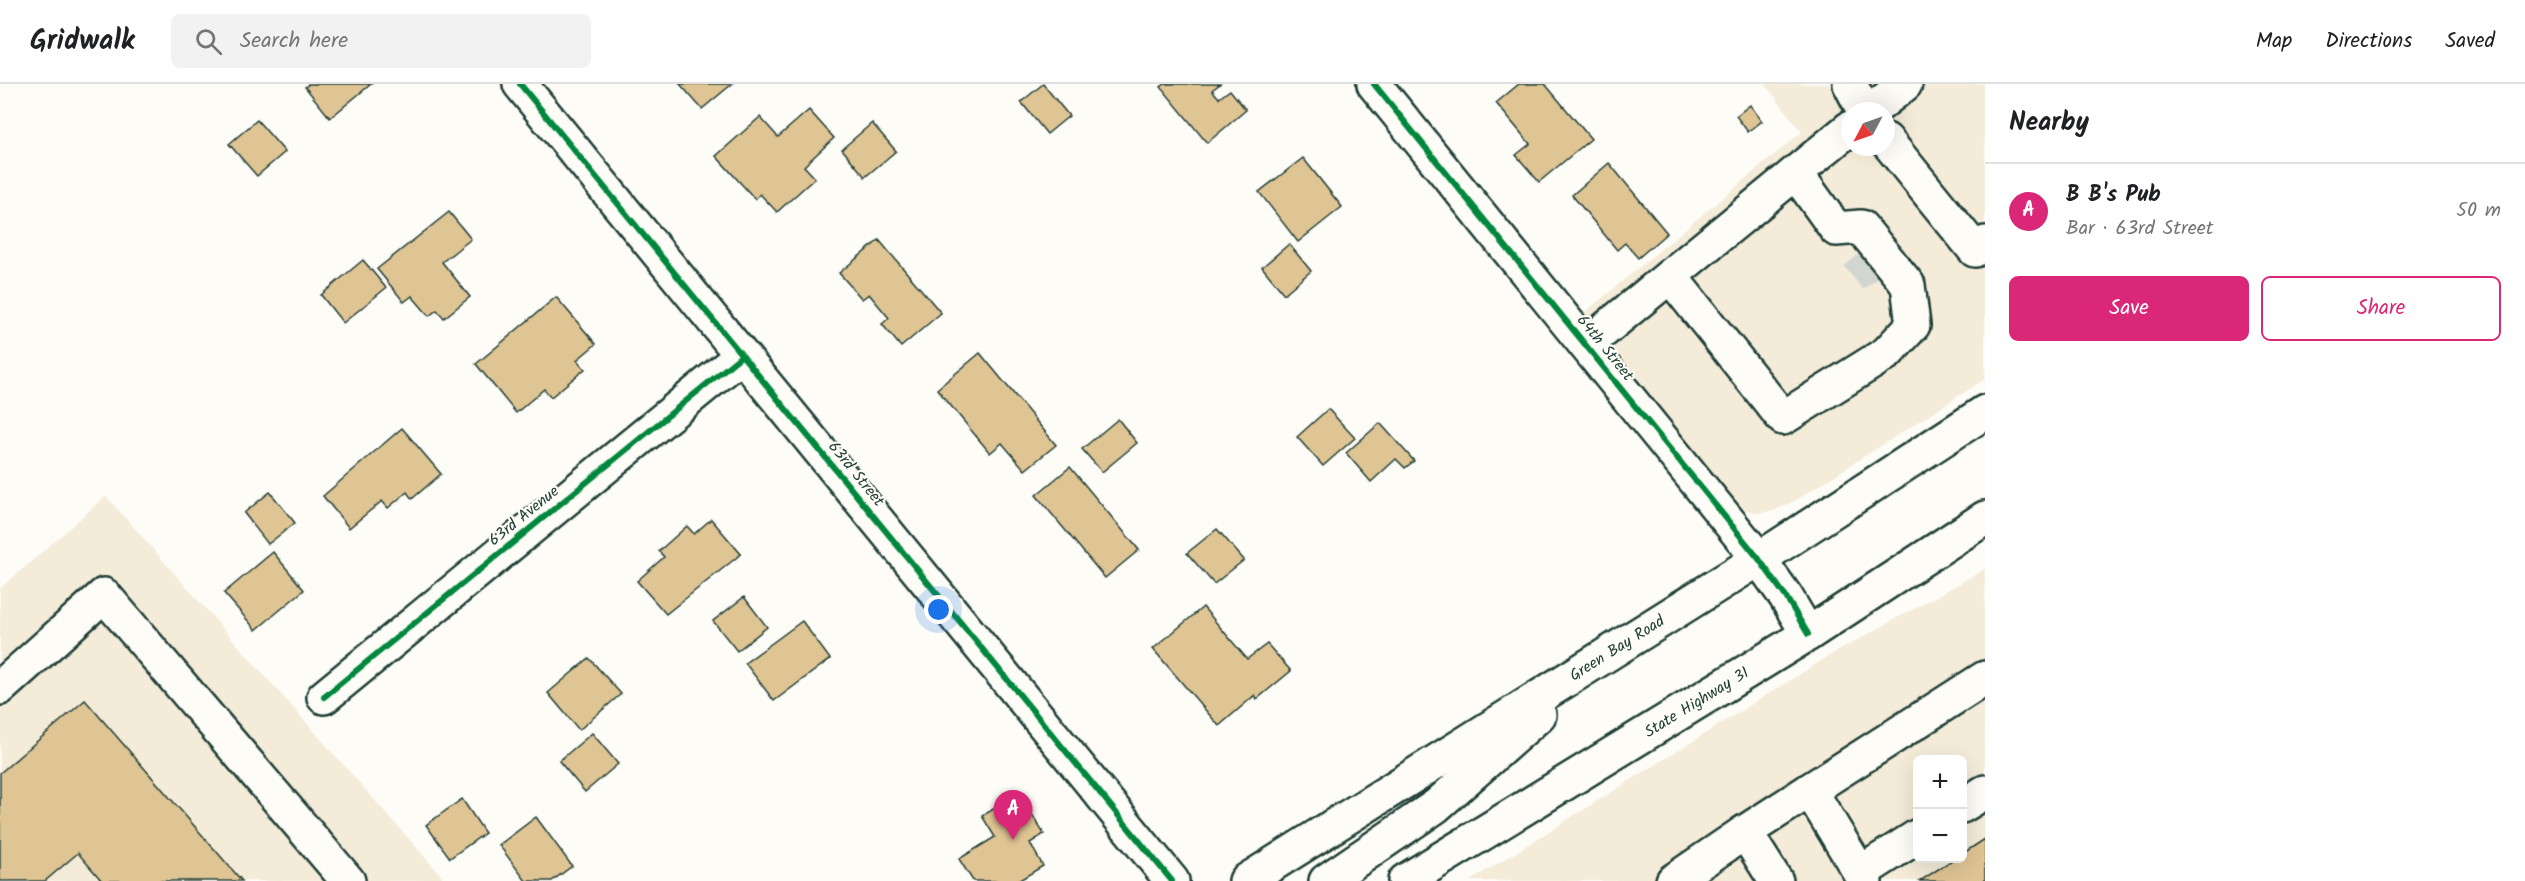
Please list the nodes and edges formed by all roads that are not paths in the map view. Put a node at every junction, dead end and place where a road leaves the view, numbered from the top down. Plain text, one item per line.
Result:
1 (520, 84) edge
2 (1374, 84) edge
3 (1850, 84) edge
4 (1905, 84) edge
5 (1859, 102) edge
6 (1882, 102) edge
7 (1841, 136) edge
8 (1895, 151) edge
9 (1796, 173) junction
10 (1836, 229) junction
11 (1985, 243) edge
12 (1670, 276) junction
13 (1908, 285) junction
14 (1586, 345) junction
15 (741, 356) junction
16 (1985, 412) edge
17 (1985, 518) edge
18 (1759, 559) junction
19 (1808, 634) junction
20 (1600, 659) junction
21 (1985, 678) edge
22 (0, 688) edge
23 (324, 697) dead end
24 (1810, 790) junction
25 (1985, 792) edge
26 (1967, 803) edge
27 (1745, 832) junction
28 (1913, 839) edge
29 (1862, 877) edge
30 (348, 881) edge
31 (1172, 881) edge
32 (1246, 881) edge
33 (1326, 881) edge
34 (1405, 881) edge
35 (1673, 881) edge
36 (1776, 881) edge

1 - 15 street, 63rd Street
2 - 14 street, 64th Street
3 - 5 street
4 - 6 street
7 - 9 street
8 - 11 street
9 - 10 street
9 - 12 street
10 - 13 street
10 - 13 street
12 - 13 street
12 - 14 street
14 - 18 street, 64th Street
15 - 23 street, 63rd Avenue
15 - 31 street, 63rd Street
16 - 18 street, Green Bay Road
17 - 19 street, State Highway 31
18 - 19 street, 64th Street
18 - 20 street, Green Bay Road
19 - 34 street, State Highway 31
20 - 32 street, Green Bay Road
20 - 33 street
21 - 24 street
22 - 30 street
24 - 27 street
24 - 29 street
25 - 26 street
27 - 35 street
27 - 36 street
28 - 29 street

